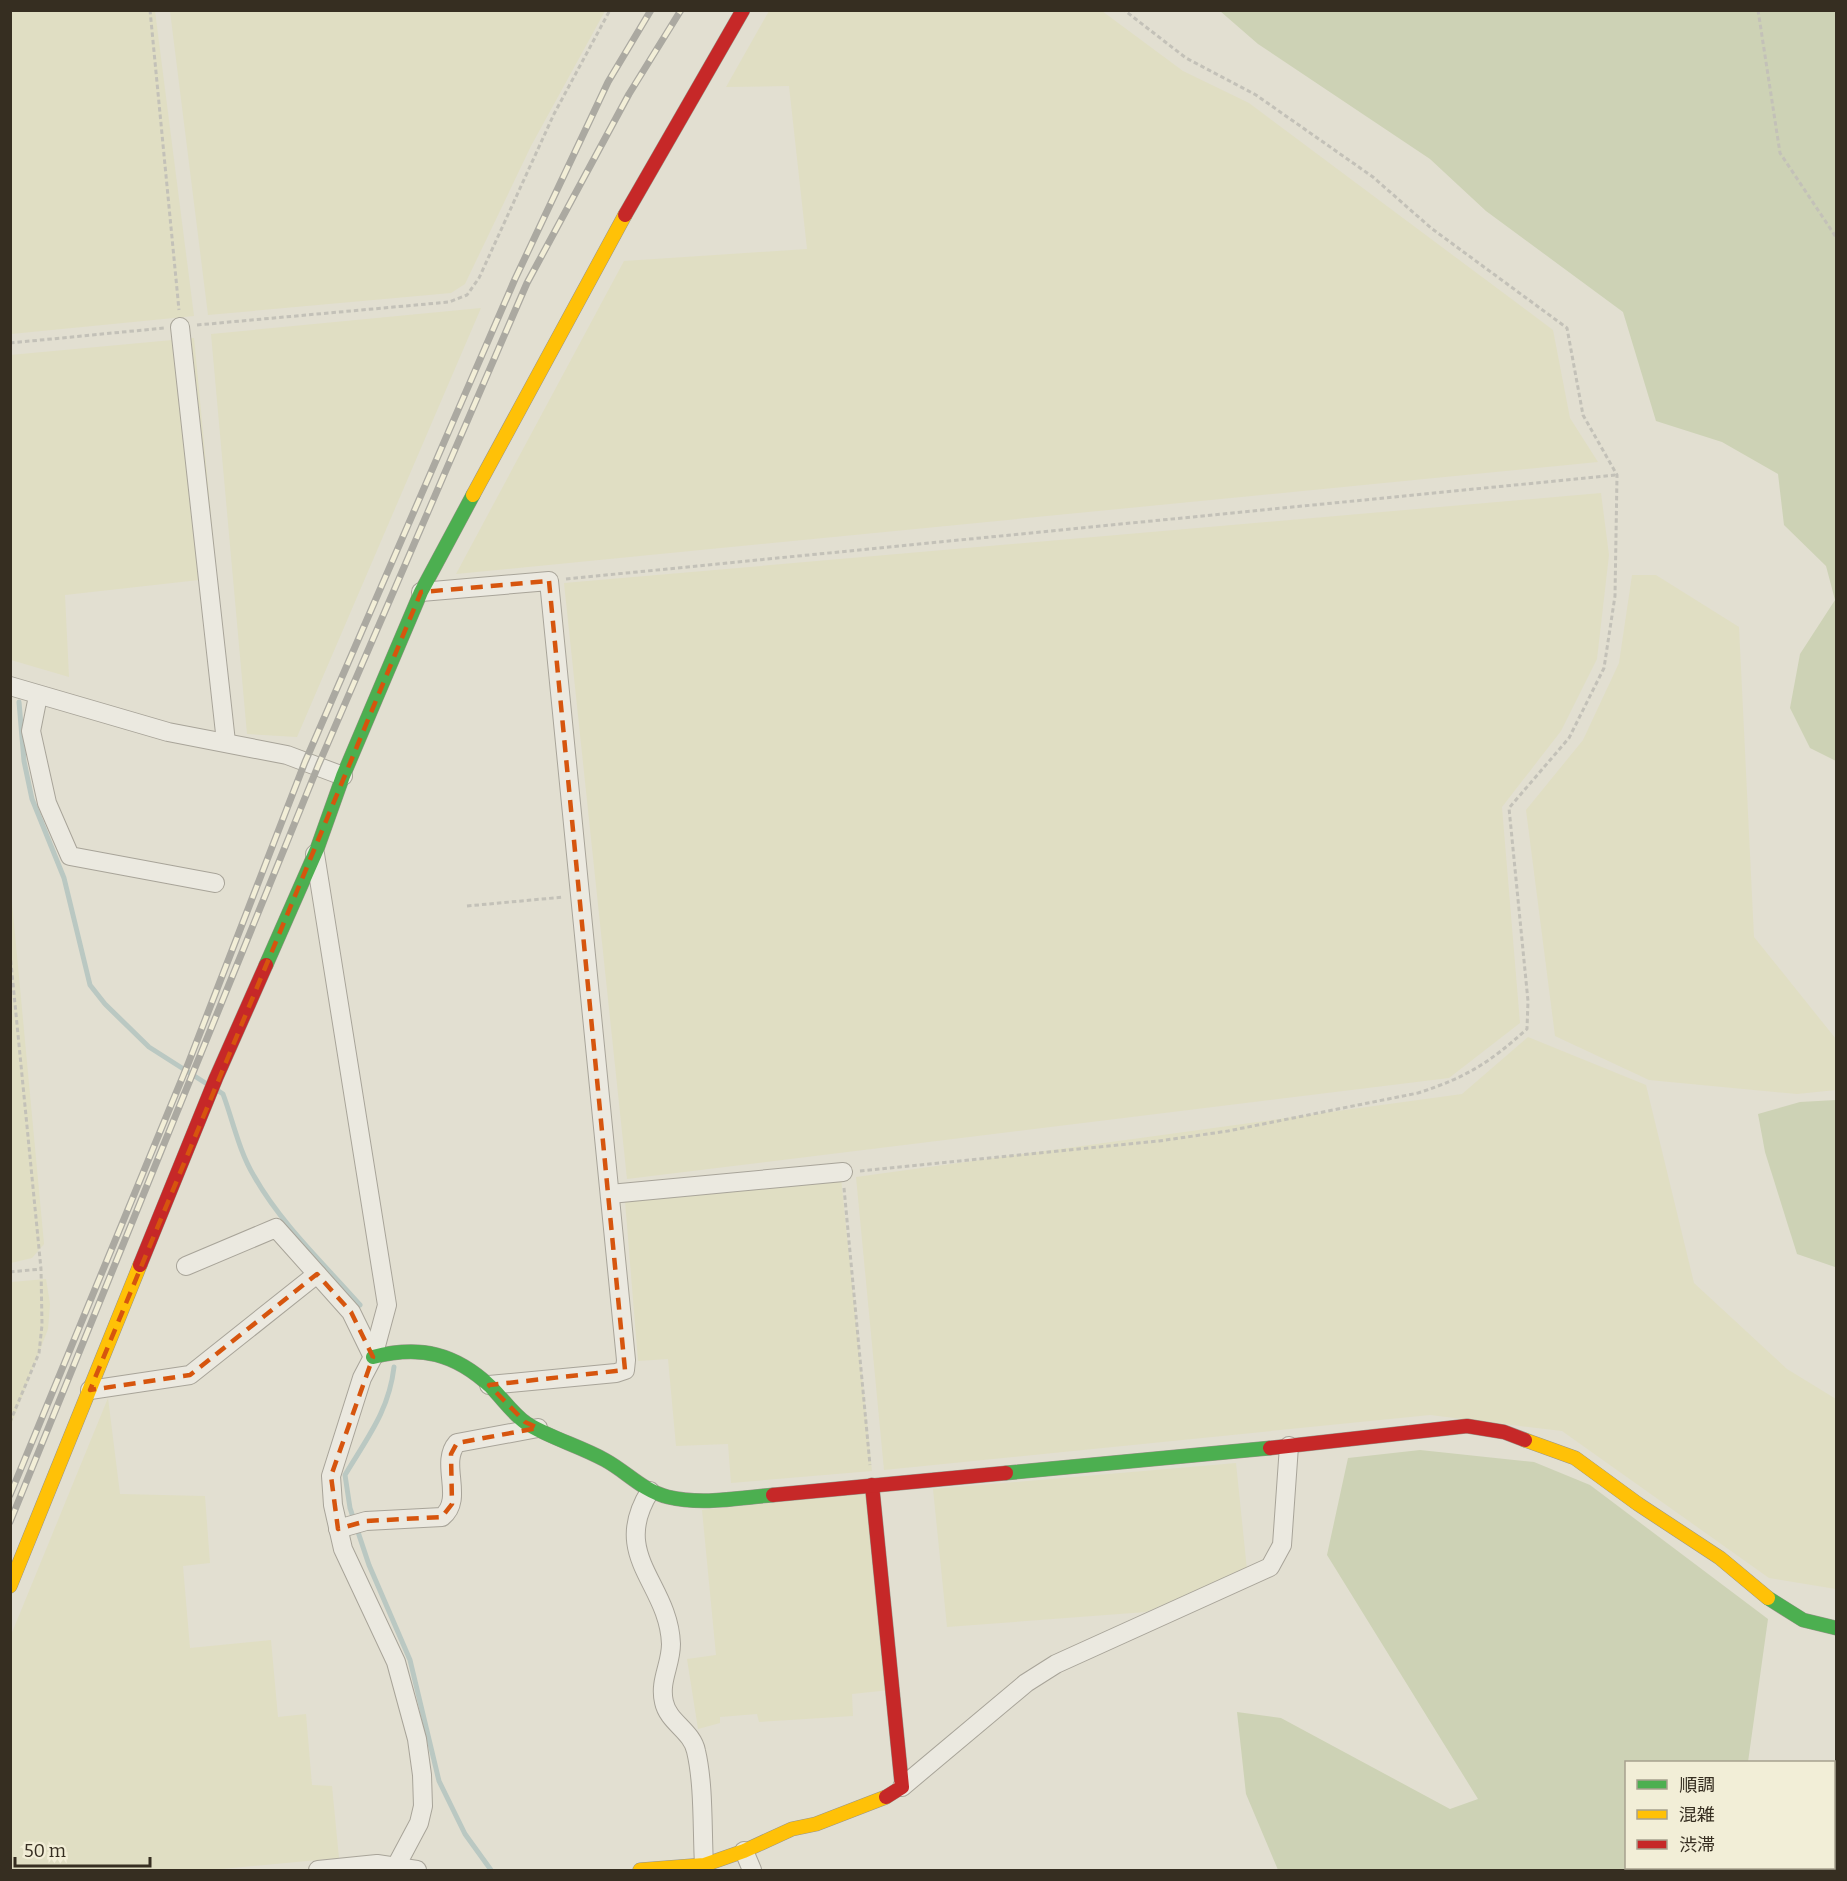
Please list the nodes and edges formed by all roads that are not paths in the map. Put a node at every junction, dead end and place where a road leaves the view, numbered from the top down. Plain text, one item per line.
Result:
1 (743, 10) edge
2 (180, 327) road end
3 (421, 592) junction
4 (10, 686) edge
5 (38, 696) junction
6 (226, 742) junction
7 (344, 776) junction
8 (315, 854) junction
9 (215, 883) dead end
10 (843, 1172) road end
11 (610, 1194) junction
12 (186, 1266) dead end
13 (317, 1274) junction
14 (373, 1357) junction
15 (489, 1385) junction
16 (90, 1390) junction
17 (538, 1428) junction
18 (1289, 1446) junction
19 (872, 1485) junction
20 (650, 1491) junction
21 (341, 1528) junction
22 (10, 1586) edge
23 (1836, 1628) edge
24 (902, 1787) junction
25 (744, 1851) junction
26 (704, 1865) junction
27 (394, 1869) edge
28 (318, 1870) edge
29 (417, 1870) edge
30 (640, 1870) edge
31 (752, 1870) edge

1 - 3 street
2 - 6 street
3 - 7 street
3 - 11 street
4 - 5 street
5 - 6 street
5 - 9 street
6 - 7 street
7 - 8 street
8 - 14 street
8 - 16 street
10 - 11 street
11 - 15 street
12 - 13 street
13 - 14 street
13 - 16 street
14 - 15 street
14 - 21 street
15 - 17 street
16 - 22 street
17 - 20 street
17 - 21 street
18 - 19 street
18 - 23 street
18 - 24 street
19 - 20 street
19 - 24 street
20 - 26 street
21 - 27 street
24 - 25 street
25 - 26 street
25 - 31 street
26 - 30 street
27 - 28 street
27 - 29 street

